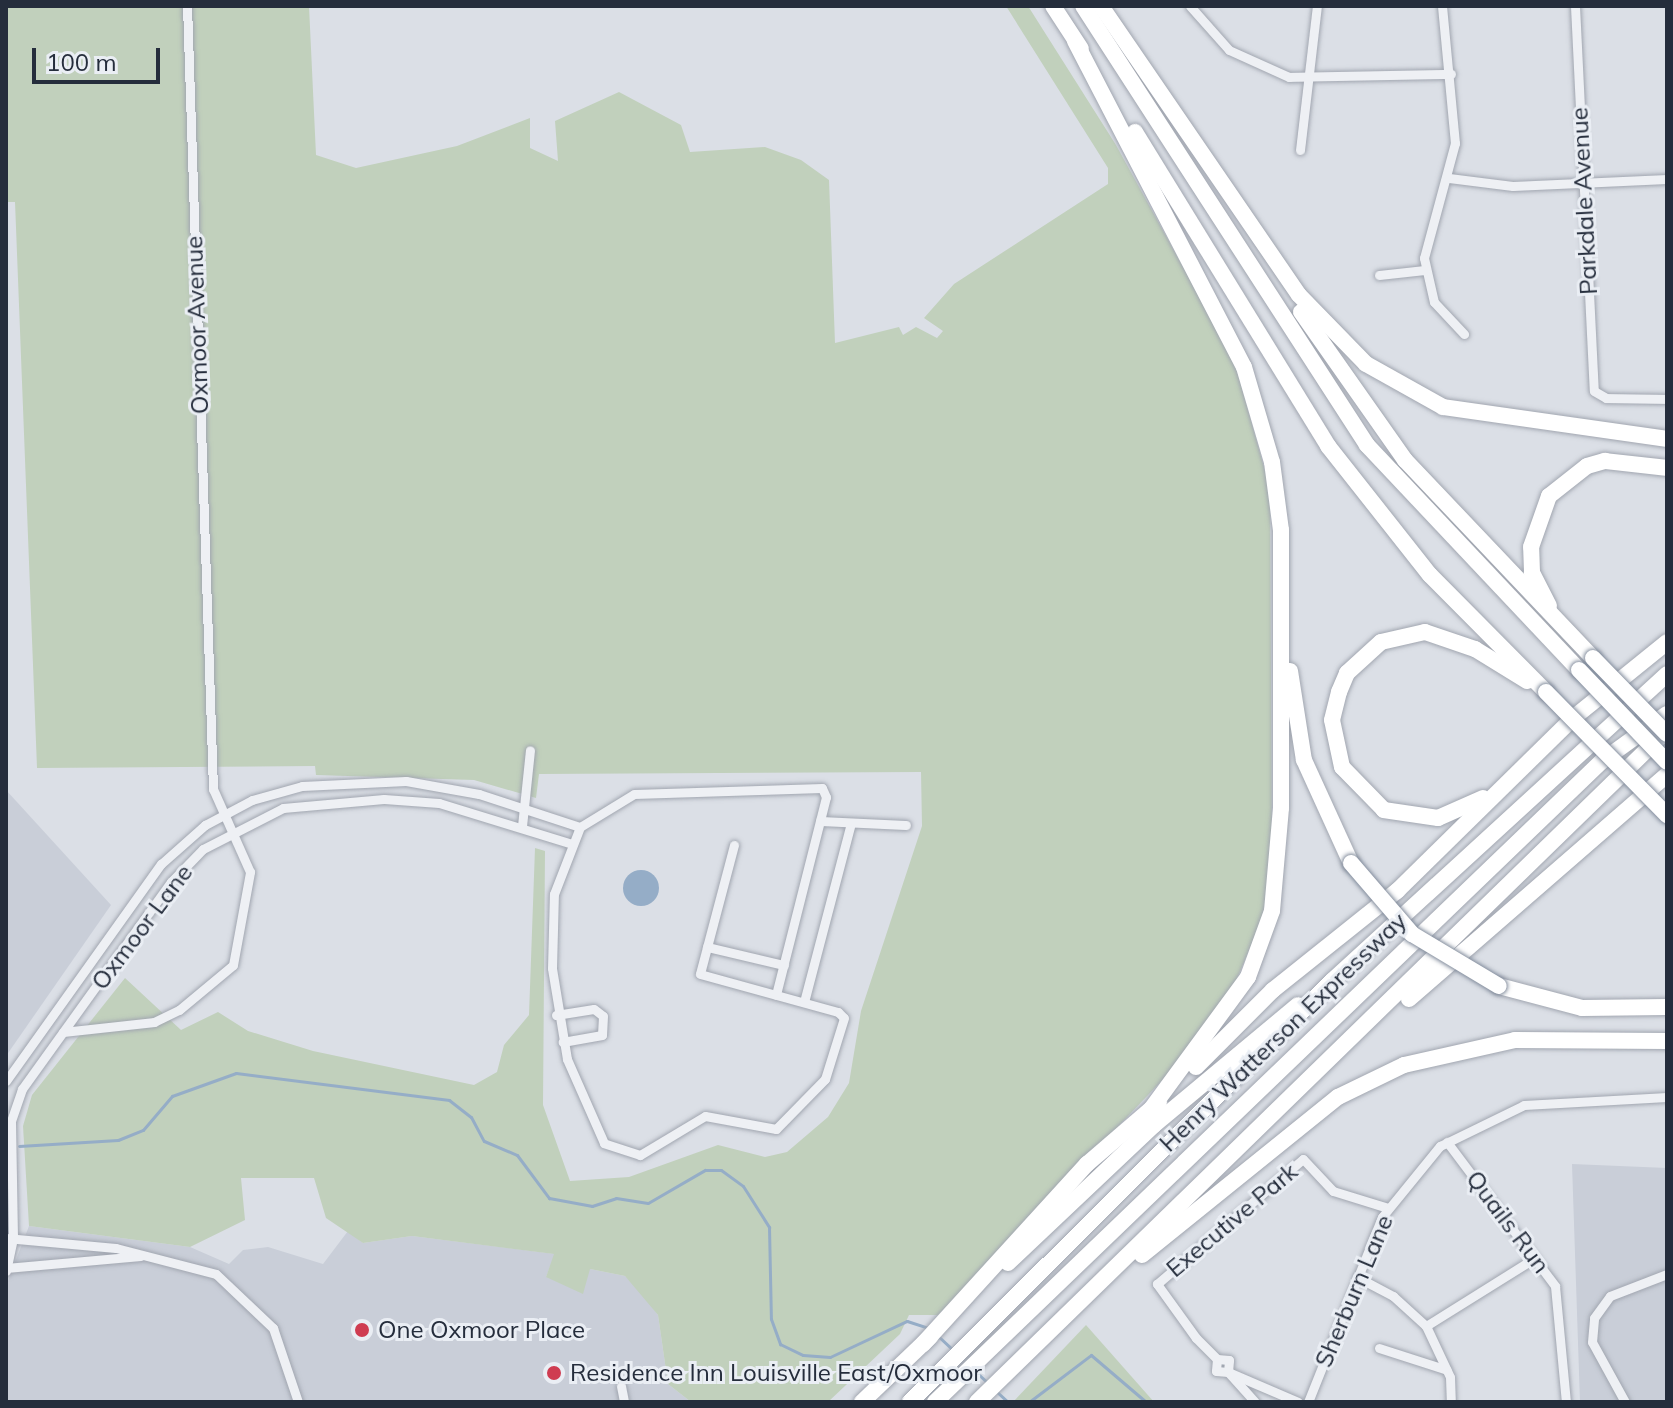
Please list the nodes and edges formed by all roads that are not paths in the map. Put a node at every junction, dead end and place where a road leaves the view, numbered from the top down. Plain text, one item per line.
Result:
1 (187, 6) edge
2 (1053, 6) edge
3 (1083, 6) edge
4 (1101, 6) edge
5 (1190, 6) edge
6 (1317, 6) edge
7 (1442, 6) edge
8 (1575, 6) edge
9 (1075, 41) junction
10 (1451, 74) junction
11 (1308, 80) junction
12 (1158, 89) junction
13 (1300, 150) dead end
14 (1449, 178) junction
15 (1667, 179) edge
16 (1583, 183) junction
17 (1425, 270) junction
18 (1379, 275) dead end
19 (1464, 334) dead end
20 (1667, 399) edge
21 (1667, 439) edge
22 (1667, 468) edge
23 (1281, 602) junction
24 (1563, 627) junction
25 (1667, 642) edge
26 (1667, 674) edge
27 (1546, 692) junction
28 (1667, 714) edge
29 (1667, 732) edge
30 (530, 750) dead end
31 (1667, 762) edge
32 (1667, 775) edge
33 (1502, 787) junction
34 (527, 809) junction
35 (223, 814) junction
36 (1667, 815) edge
37 (820, 821) junction
38 (851, 823) junction
39 (906, 825) dead end
40 (522, 826) junction
41 (580, 827) junction
42 (233, 829) junction
43 (569, 843) junction
44 (734, 845) dead end
45 (707, 947) junction
46 (784, 965) junction
47 (1332, 981) junction
48 (776, 995) junction
49 (804, 1002) junction
50 (1667, 1007) edge
51 (556, 1015) junction
52 (63, 1032) junction
53 (1667, 1041) edge
54 (563, 1042) junction
55 (1327, 1066) junction
56 (6, 1081) edge
57 (1667, 1097) edge
58 (1151, 1109) junction
59 (1447, 1142) junction
60 (1388, 1208) junction
61 (10, 1238) edge
62 (152, 1255) junction
63 (1535, 1258) junction
64 (6, 1269) edge
65 (1667, 1274) edge
66 (1357, 1277) junction
67 (1080, 1302) junction
68 (946, 1319) junction
69 (1426, 1326) junction
70 (1379, 1348) dead end
71 (976, 1350) junction
72 (1447, 1370) junction
73 (954, 1372) junction
74 (1228, 1372) junction
75 (621, 1386) dead end
76 (978, 1401) edge
77 (298, 1402) edge
78 (624, 1402) edge
79 (862, 1402) edge
80 (910, 1402) edge
81 (935, 1402) edge
82 (1255, 1402) edge
83 (1298, 1402) edge
84 (1308, 1402) edge
85 (1451, 1402) edge
86 (1566, 1402) edge
87 (1625, 1402) edge

1 - 35 street, Oxmoor Avenue
2 - 9 highway
3 - 31 highway, bridge
4 - 12 highway
5 - 11 street
6 - 11 street
7 - 10 street
8 - 16 street, Parkdale Avenue
9 - 23 highway
9 - 27 highway
10 - 11 street
10 - 14 street
11 - 13 street
12 - 21 highway
12 - 24 highway
14 - 16 street
14 - 17 street
15 - 16 street
16 - 20 street, Parkdale Avenue
17 - 18 street
17 - 19 street
22 - 24 highway
23 - 50 highway, bridge
23 - 58 highway
24 - 29 highway, bridge
25 - 33 highway
26 - 47 highway, Henry Watterson Expressway
27 - 33 highway
27 - 36 highway, bridge
28 - 71 highway, Henry Watterson Expressway
29 - 55 highway
30 - 34 street
32 - 55 highway
33 - 58 highway
34 - 35 street, Oxmoor Lane
34 - 40 street
34 - 41 street, Oxmoor Lane
35 - 42 street, Oxmoor Avenue
35 - 56 street, Oxmoor Lane
37 - 38 street
37 - 41 street
37 - 46 street
38 - 39 street
38 - 49 street
40 - 42 street, Oxmoor Lane
40 - 43 street, Oxmoor Lane
41 - 43 street
42 - 52 street, Oxmoor Lane
42 - 52 street, Oxmoor Avenue
43 - 51 street
44 - 45 street
45 - 46 street
45 - 48 street
46 - 48 street
47 - 68 highway
47 - 71 highway, Henry Watterson Expressway
48 - 49 street
49 - 54 street
51 - 54 street
51 - 54 street
52 - 61 street, Oxmoor Lane
53 - 67 highway
55 - 67 highway
57 - 59 street, Sherburn Lane
58 - 68 highway
59 - 60 street, Sherburn Lane
59 - 63 street, Quails Run
60 - 66 street, Sherburn Lane
60 - 74 street, Executive Park
61 - 62 street
61 - 64 street, Oxmoor Lane
62 - 64 street
62 - 77 street
63 - 69 street
63 - 86 street, Quails Run
65 - 87 street
66 - 69 street
66 - 84 street, Sherburn Lane
67 - 76 highway
68 - 79 highway
69 - 72 street
70 - 72 street
71 - 73 highway, Henry Watterson Expressway
72 - 85 street
73 - 80 highway, Henry Watterson Expressway
73 - 81 highway, Henry Watterson Expressway
74 - 82 street, Executive Park
74 - 83 street, Executive Park
75 - 78 street

